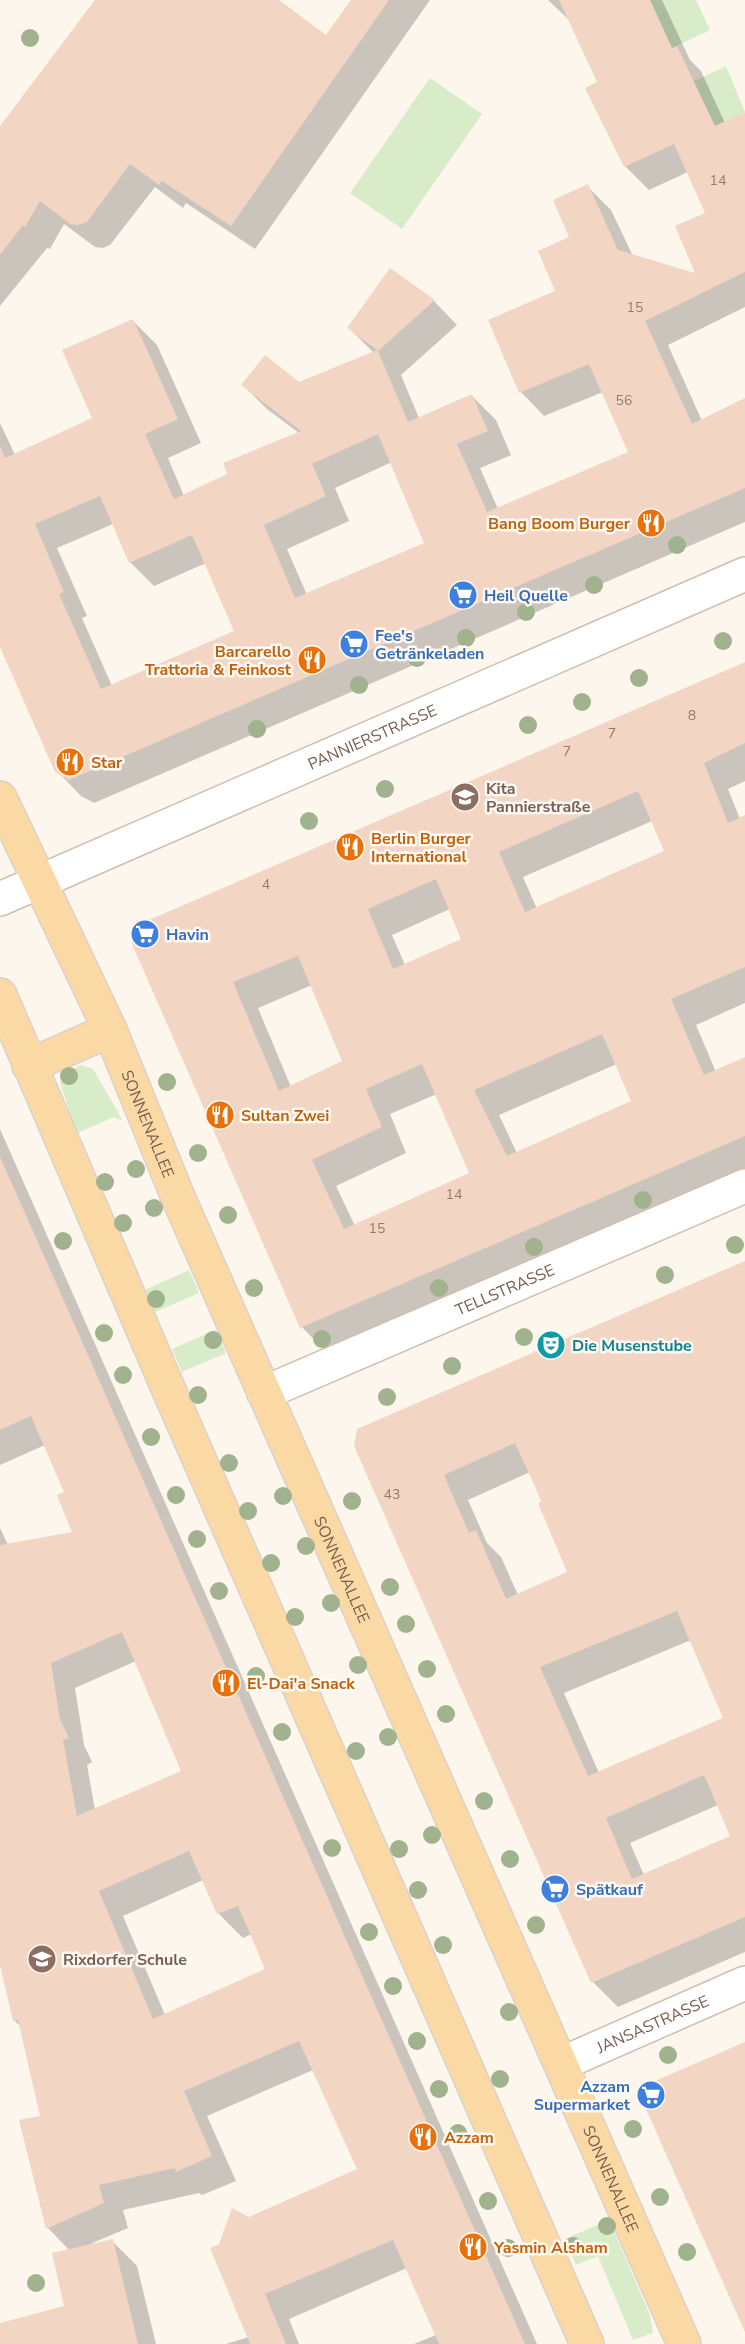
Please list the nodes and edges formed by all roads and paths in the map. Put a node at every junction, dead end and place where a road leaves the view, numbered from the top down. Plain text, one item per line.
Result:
1 (745, 574) edge
2 (0, 798) edge
3 (39, 882) junction
4 (0, 899) edge
5 (0, 995) edge
6 (110, 1030) junction
7 (29, 1066) junction
8 (745, 1185) edge
9 (264, 1393) junction
10 (745, 1983) edge
11 (561, 2064) junction
12 (587, 2344) edge
13 (684, 2344) edge

1 - 3 street, PANNIERSTRASSE
2 - 3 main road, SONNENALLEE
3 - 4 street, PANNIERSTRASSE
3 - 6 main road, SONNENALLEE
5 - 7 main road
6 - 7 main road
6 - 9 main road, SONNENALLEE
7 - 12 main road
8 - 9 street, TELLSTRASSE
9 - 11 main road, SONNENALLEE
10 - 11 street, JANSASTRASSE
11 - 13 main road, SONNENALLEE

